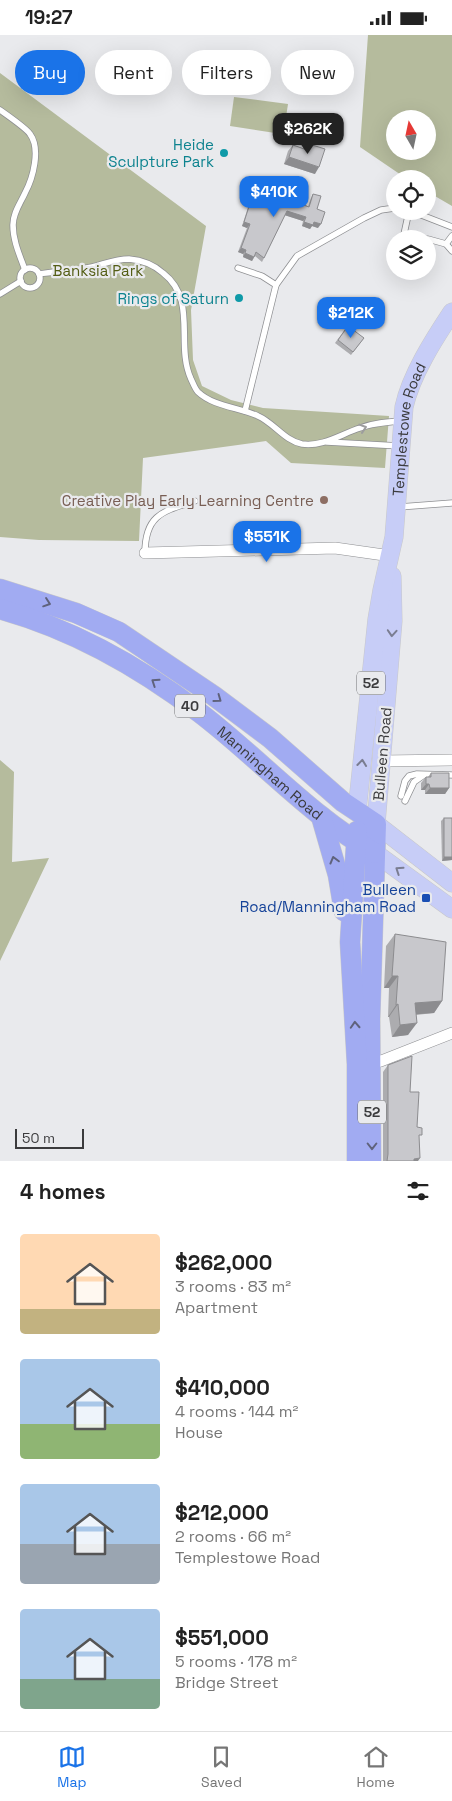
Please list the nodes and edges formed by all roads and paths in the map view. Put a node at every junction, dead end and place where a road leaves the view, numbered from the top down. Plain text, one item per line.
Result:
1 (0, 110) edge
2 (386, 209) edge
3 (434, 220) edge
4 (452, 227) edge
5 (452, 236) edge
6 (436, 242) edge
7 (446, 244) junction
8 (452, 251) edge
9 (238, 268) dead end
10 (25, 270) junction
11 (39, 273) junction
12 (21, 281) junction
13 (276, 285) junction
14 (0, 294) edge
15 (452, 312) edge
16 (245, 411) junction
17 (402, 421) junction
18 (325, 442) junction
19 (400, 446) junction
20 (195, 501) dead end
21 (452, 503) edge
22 (396, 507) junction
23 (145, 553) joint
24 (390, 556) junction
25 (0, 589) edge
26 (0, 609) edge
27 (76, 613) junction
28 (67, 634) junction
29 (452, 759) edge
30 (382, 761) junction
31 (452, 775) edge
32 (403, 799) dead end
33 (357, 811) junction
34 (321, 815) junction
35 (376, 824) junction
36 (357, 843) junction
37 (375, 853) junction
38 (452, 883) edge
39 (452, 909) edge
40 (350, 942) junction
41 (452, 1033) edge
42 (364, 1063) junction
43 (357, 1161) edge
44 (371, 1161) edge

1 - 10 lane
2 - 13 lane
3 - 4 lane
5 - 7 lane
6 - 7 lane
7 - 8 lane
9 - 13 lane
10 - 11 lane
10 - 12 lane
11 - 12 lane
11 - 16 lane
12 - 14 lane
13 - 16 lane
15 - 17 main road, Templestowe Road / 52
16 - 18 lane
18 -> 17 lane
17 - 19 main road, Templestowe Road / 52
18 - 19 lane
19 - 22 main road, Templestowe Road / 52
20 - 23 lane
21 - 22 lane
22 - 24 main road, Templestowe Road / 52
23 - 24 street
24 -> 30 main road, Bulleen Road / 52
33 -> 24 main road, Bulleen Road / 52
25 -> 27 highway, Manningham Road / 40
26 - 28 highway, Manningham Road / 40
27 - 28 highway
27 -> 33 highway, Manningham Road / 40
34 -> 28 highway, Manningham Road / 40
29 - 30 street
30 - 35 main road, Bulleen Road / 52
31 - 32 lane
33 - 35 highway, Manningham Road / 40
33 - 36 highway, Bulleen Road / 52
34 - 36 highway, Manningham Road / 40
40 -> 34 highway, Bulleen Road / 52
35 - 37 highway, Bulleen Road / 52
35 - 38 main road, Manningham Road / 40
36 - 37 highway, Manningham Road / 40
36 - 40 highway, Bulleen Road / 52
39 -> 37 main road, Manningham Road / 40
37 - 42 highway, Bulleen Road / 52
42 -> 40 highway, Bulleen Road / 52
41 - 42 street
42 - 43 highway, Bulleen Road / 52
42 -> 44 highway, Bulleen Road / 52

